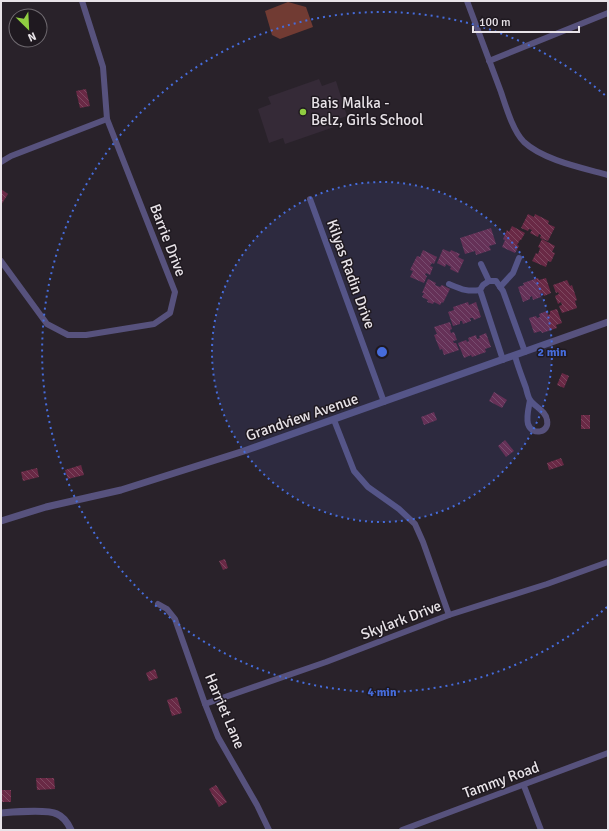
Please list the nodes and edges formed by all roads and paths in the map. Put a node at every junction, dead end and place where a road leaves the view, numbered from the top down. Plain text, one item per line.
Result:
1 (82, 1) edge
2 (467, 1) edge
3 (608, 13) edge
4 (489, 61) junction
5 (107, 119) junction
6 (1, 162) edge
7 (608, 175) edge
8 (310, 199) dead end
9 (519, 258) dead end
10 (1, 261) edge
11 (481, 264) dead end
12 (488, 281) junction
13 (450, 284) dead end
14 (500, 287) junction
15 (480, 290) junction
16 (608, 322) edge
17 (525, 352) junction
18 (515, 356) junction
19 (503, 360) junction
20 (530, 400) junction
21 (384, 402) junction
22 (334, 420) junction
23 (1, 521) edge
24 (608, 562) edge
25 (158, 604) dead end
26 (449, 616) junction
27 (205, 704) junction
28 (608, 754) edge
29 (524, 786) junction
30 (1, 813) edge
31 (72, 830) edge
32 (269, 830) edge
33 (402, 830) edge
34 (541, 830) edge

1 - 5 street, Barrie Drive
2 - 4 street
3 - 4 street
4 - 7 street
5 - 6 street
5 - 10 street, Barrie Drive
8 - 21 street, Kilyas Radin Drive
9 - 14 street
11 - 12 street
12 - 14 street
12 - 15 street
13 - 15 street
14 - 17 street
15 - 19 street
16 - 17 street, Grandview Avenue
17 - 18 street, Grandview Avenue
18 - 19 street, Grandview Avenue
18 - 20 street
19 - 21 street, Grandview Avenue
20 - 20 street
21 - 22 street, Grandview Avenue
22 - 23 street, Grandview Avenue
22 - 26 street
24 - 26 street, Skylark Drive
25 - 27 street, Harriet Lane
26 - 27 street, Skylark Drive
27 - 32 street, Harriet Lane
28 - 29 street, Tammy Road
29 - 33 street, Tammy Road
29 - 34 street
30 - 31 street

